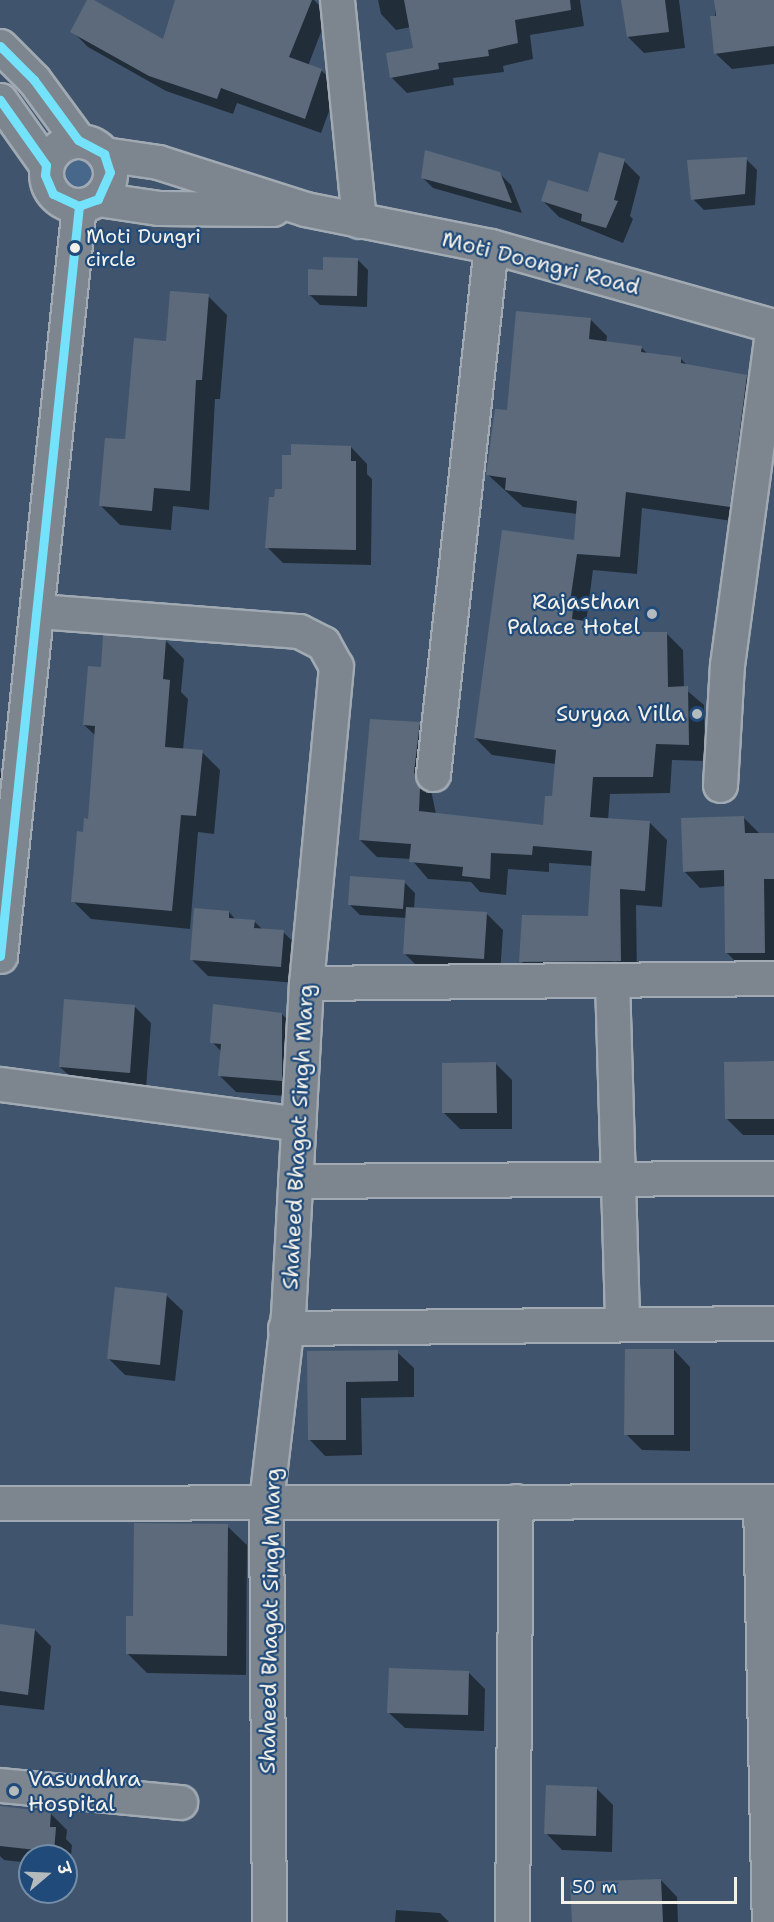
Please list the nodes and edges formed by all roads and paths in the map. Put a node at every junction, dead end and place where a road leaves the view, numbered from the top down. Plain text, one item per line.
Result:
1 (337, 0) edge
2 (0, 46) edge
3 (0, 100) edge
4 (0, 135) edge
5 (91, 147) junction
6 (39, 154) junction
7 (88, 202) junction
8 (305, 209) junction
9 (359, 221) junction
10 (491, 246) junction
11 (774, 326) edge
12 (38, 611) junction
13 (12, 732) edge
14 (433, 774) dead end
15 (720, 785) dead end
16 (0, 956) edge
17 (774, 978) edge
18 (612, 980) junction
19 (306, 983) junction
20 (0, 1084) edge
21 (298, 1124) junction
22 (774, 1178) edge
23 (618, 1179) junction
24 (295, 1181) junction
25 (774, 1323) edge
26 (622, 1324) junction
27 (285, 1328) junction
28 (767, 1501) edge
29 (266, 1502) junction
30 (516, 1502) junction
31 (0, 1503) edge
32 (0, 1785) edge
33 (180, 1802) dead end
34 (269, 1922) edge
35 (512, 1922) edge
36 (769, 1922) edge

1 - 9 street
2 - 5 street
3 - 6 street
4 - 6 street
5 - 6 street
5 - 7 street
5 - 8 street, Moti Doongri Road
6 - 7 street
7 - 8 street, Moti Doongri Road
7 - 12 street
8 - 9 street, Moti Doongri Road
9 - 10 street, Moti Doongri Road
10 - 11 street, Moti Doongri Road
10 - 14 street
11 - 15 street
12 - 13 street
12 - 19 street, Shaheed Bhagat Singh Marg
13 - 16 street
17 - 18 street
18 - 19 street
18 - 23 street
19 - 21 street, Shaheed Bhagat Singh Marg
20 - 21 street
21 - 24 street, Shaheed Bhagat Singh Marg
22 - 23 street
23 - 24 street
23 - 26 street
24 - 27 street, Shaheed Bhagat Singh Marg
25 - 26 street
26 - 27 street
27 - 29 street, Shaheed Bhagat Singh Marg
28 - 30 street
28 - 36 street
29 - 30 street
29 - 31 street
29 - 34 street, Shaheed Bhagat Singh Marg
30 - 35 street
32 - 33 street

